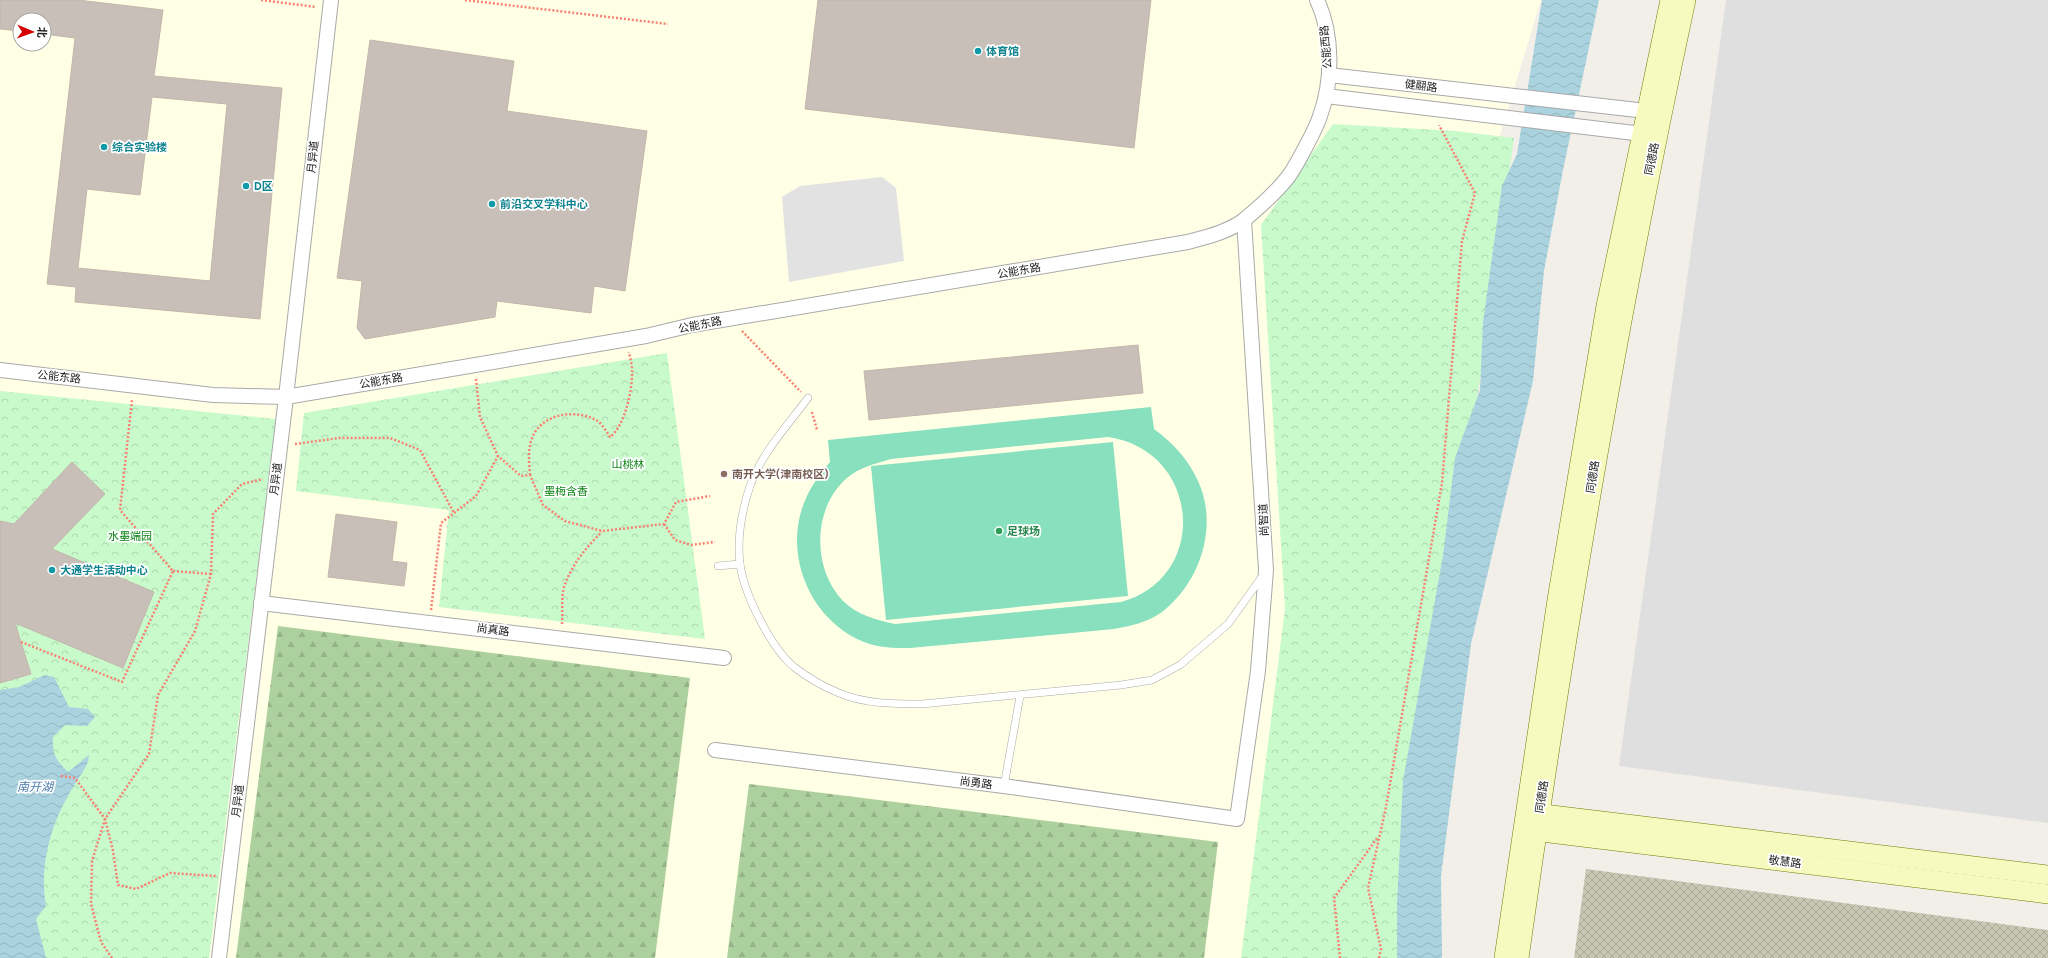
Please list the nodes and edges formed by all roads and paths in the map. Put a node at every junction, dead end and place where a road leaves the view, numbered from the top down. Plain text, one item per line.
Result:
1 (261, 0) edge
2 (465, 0) edge
3 (1317, 0) edge
4 (1670, 0) edge
5 (1686, 0) edge
6 (330, 4) edge
7 (668, 24) dead end
8 (1329, 75) junction
9 (1326, 96) junction
10 (1430, 108) junction
11 (1654, 112) junction
12 (1648, 135) junction
13 (1244, 220) junction
14 (730, 319) junction
15 (627, 340) junction
16 (474, 365) junction
17 (0, 370) edge
18 (134, 385) junction
19 (286, 397) junction
20 (808, 398) junction
21 (817, 430) dead end
22 (280, 446) junction
23 (498, 456) junction
24 (530, 474) junction
25 (277, 476) junction
26 (710, 496) dead end
27 (454, 513) junction
28 (664, 524) junction
29 (602, 531) junction
30 (715, 542) dead end
31 (740, 564) junction
32 (718, 566) dead end
33 (1266, 570) junction
34 (173, 571) junction
35 (211, 574) junction
36 (262, 602) junction
37 (430, 623) junction
38 (561, 638) junction
39 (21, 642) dead end
40 (724, 658) dead end
41 (1020, 696) junction
42 (714, 750) dead end
43 (61, 776) dead end
44 (1004, 786) junction
45 (105, 819) junction
46 (1236, 819) joint
47 (1530, 822) junction
48 (1379, 836) junction
49 (2048, 875) edge
50 (228, 877) junction
51 (2048, 894) edge
52 (112, 958) edge
53 (218, 958) edge
54 (1340, 958) edge
55 (1379, 958) edge
56 (1504, 958) edge
57 (1519, 958) edge

1 - 6 path
2 - 7 path
3 - 8 street, 公能西路
4 - 11 main road, 同德路
5 - 11 main road, 同德路
6 - 19 street, 月异道
8 - 9 street, 公能西路
8 - 11 street, 健翮路
9 - 10 street, 健翮路
9 - 13 street, 公能东路
10 - 12 street, 健翮路
10 - 48 path
11 - 12 main road, 同德路
12 - 47 main road, 同德路
13 - 14 street, 公能东路
13 - 33 street, 尚智道
14 - 15 street, 公能东路
14 - 20 path
15 - 16 street, 公能东路
15 - 24 path
16 - 19 street, 公能东路
16 - 23 path
17 - 18 street, 公能东路
18 - 19 street, 公能东路
18 - 34 path
19 - 22 street, 月异道
20 - 21 path
20 - 31 lane
22 - 25 street, 月异道
22 - 27 path
23 - 24 path
23 - 27 path
24 - 29 path
25 - 35 path
25 - 36 street, 月异道
26 - 28 path
27 - 37 path
28 - 29 path
28 - 30 path
29 - 38 path
31 - 32 lane
31 - 41 lane
33 - 41 lane
33 - 46 street, 尚智道
34 - 35 path
34 - 39 path
35 - 45 path
36 - 37 street, 尚真路
36 - 50 street, 月异道
37 - 38 street, 尚真路
38 - 40 street, 尚真路
41 - 44 lane
42 - 44 street, 尚勇路
43 - 45 path
44 - 46 street, 尚勇路
45 - 50 path
45 - 52 path
47 - 49 main road, 敬慧路
47 - 51 main road, 敬慧路
47 - 56 main road, 同德路
47 - 57 main road, 同德路
48 - 54 path
48 - 55 path
50 - 53 street, 月异道

